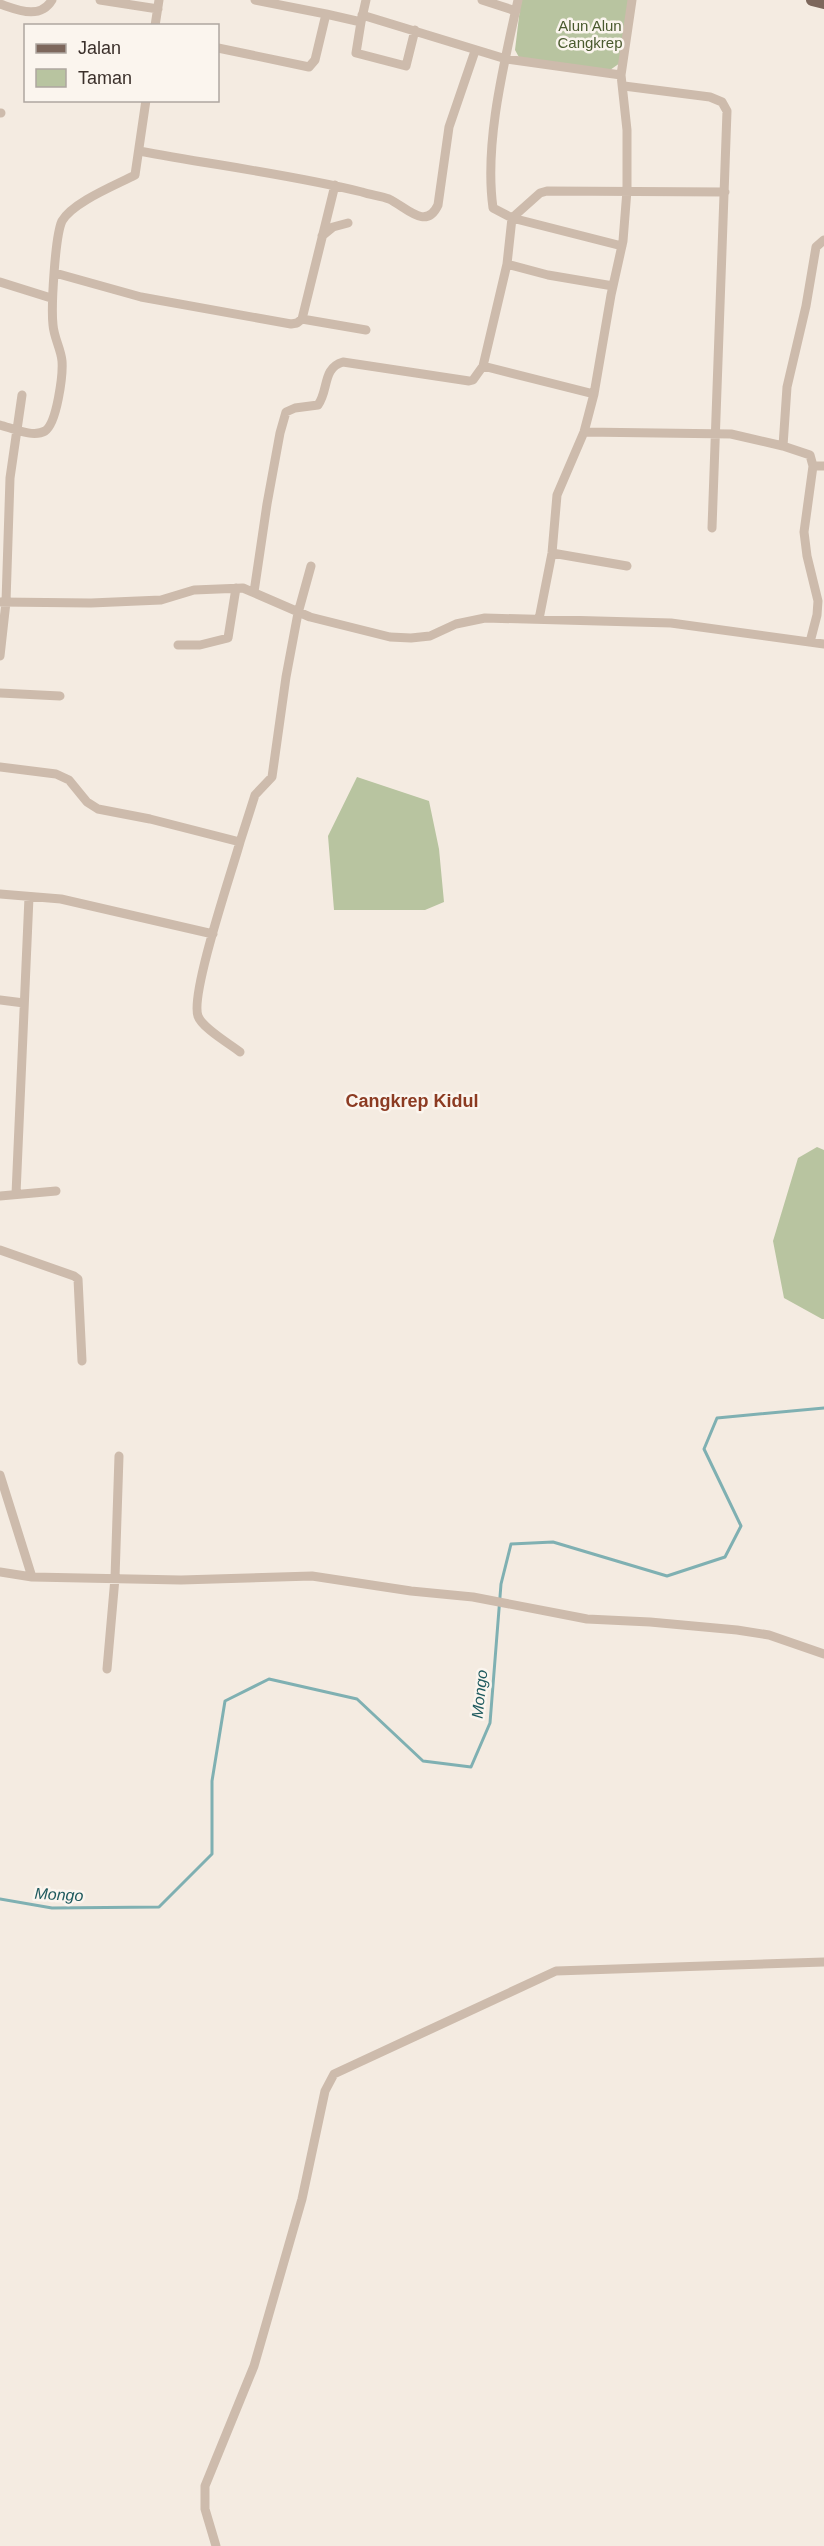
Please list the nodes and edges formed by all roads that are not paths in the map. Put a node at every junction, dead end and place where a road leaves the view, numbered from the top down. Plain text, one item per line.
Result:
1 (52, 0) edge
2 (100, 0) edge
3 (255, 0) edge
4 (366, 0) edge
5 (482, 0) edge
6 (518, 0) edge
7 (632, 0) edge
8 (812, 0) edge
9 (824, 3) edge
10 (0, 4) edge
11 (158, 4) edge
12 (516, 11) junction
13 (326, 14) junction
14 (362, 19) junction
15 (155, 24) edge
16 (415, 30) junction
17 (219, 48) edge
18 (475, 51) junction
19 (506, 59) junction
20 (621, 75) junction
21 (624, 86) junction
22 (146, 102) edge
23 (140, 151) junction
24 (335, 186) junction
25 (627, 190) junction
26 (725, 192) junction
27 (512, 218) junction
28 (348, 223) dead end
29 (322, 236) junction
30 (824, 240) edge
31 (622, 246) junction
32 (507, 264) junction
33 (55, 273) junction
34 (0, 282) edge
35 (613, 286) junction
36 (51, 298) junction
37 (302, 319) junction
38 (366, 330) dead end
39 (483, 366) junction
40 (594, 394) junction
41 (21, 395) dead end
42 (0, 425) edge
43 (16, 429) junction
44 (584, 432) junction
45 (717, 434) junction
46 (783, 446) junction
47 (813, 466) junction
48 (824, 466) edge
49 (712, 528) dead end
50 (552, 554) junction
51 (310, 566) dead end
52 (627, 566) dead end
53 (236, 588) junction
54 (254, 592) junction
55 (3, 602) edge
56 (298, 613) junction
57 (539, 619) junction
58 (810, 642) junction
59 (824, 644) edge
60 (178, 645) dead end
61 (0, 656) edge
62 (0, 693) edge
63 (60, 696) dead end
64 (0, 767) edge
65 (240, 842) junction
66 (0, 894) edge
67 (30, 897) junction
68 (213, 934) junction
69 (0, 1000) edge
70 (24, 1003) junction
71 (240, 1052) dead end
72 (56, 1191) dead end
73 (16, 1194) junction
74 (0, 1196) edge
75 (0, 1250) edge
76 (82, 1361) dead end
77 (119, 1456) dead end
78 (0, 1475) edge
79 (0, 1572) edge
80 (32, 1577) junction
81 (115, 1578) junction
82 (824, 1654) edge
83 (107, 1669) dead end
84 (824, 1962) edge
85 (216, 2546) edge

1 - 10 street
2 - 11 street
3 - 13 street
4 - 14 street
5 - 12 street
6 - 12 street
7 - 20 street
8 - 9 main road
11 - 15 street
12 - 19 street
13 - 14 street
13 - 17 street
14 - 16 street
14 - 16 street
16 - 18 street
18 - 19 street
18 - 24 street
19 - 20 street
19 - 27 street
20 - 21 street
21 - 25 street
21 - 26 street
22 - 23 street
23 - 24 street
23 - 33 street
24 - 29 street
25 - 26 street
25 - 27 street
25 - 31 street
26 - 45 street
27 - 31 street
27 - 32 street
28 - 29 street
29 - 37 street
30 - 46 street
31 - 35 street
32 - 35 street
32 - 39 street
33 - 36 street
33 - 37 street
34 - 36 street
35 - 40 street
36 - 43 street
37 - 38 street
39 - 40 street
39 - 54 street
40 - 44 street
41 - 43 street
42 - 43 street
43 - 55 street
44 - 45 street
44 - 50 street
45 - 46 street
45 - 49 street
46 - 47 street
47 - 48 street
47 - 58 street
50 - 52 street
50 - 57 street
51 - 56 street
53 - 54 street
53 - 55 street
53 - 60 street
54 - 56 street
55 - 61 street
56 - 57 street
56 - 65 street
57 - 58 street
58 - 59 street
62 - 63 street
64 - 65 street
65 - 68 street
66 - 67 street
67 - 68 street
67 - 70 street
68 - 71 street
69 - 70 street
70 - 73 street
72 - 73 street
73 - 74 street
75 - 76 street
77 - 81 street
78 - 80 street
79 - 80 street
80 - 81 street
81 - 82 street
81 - 83 street
84 - 85 street

